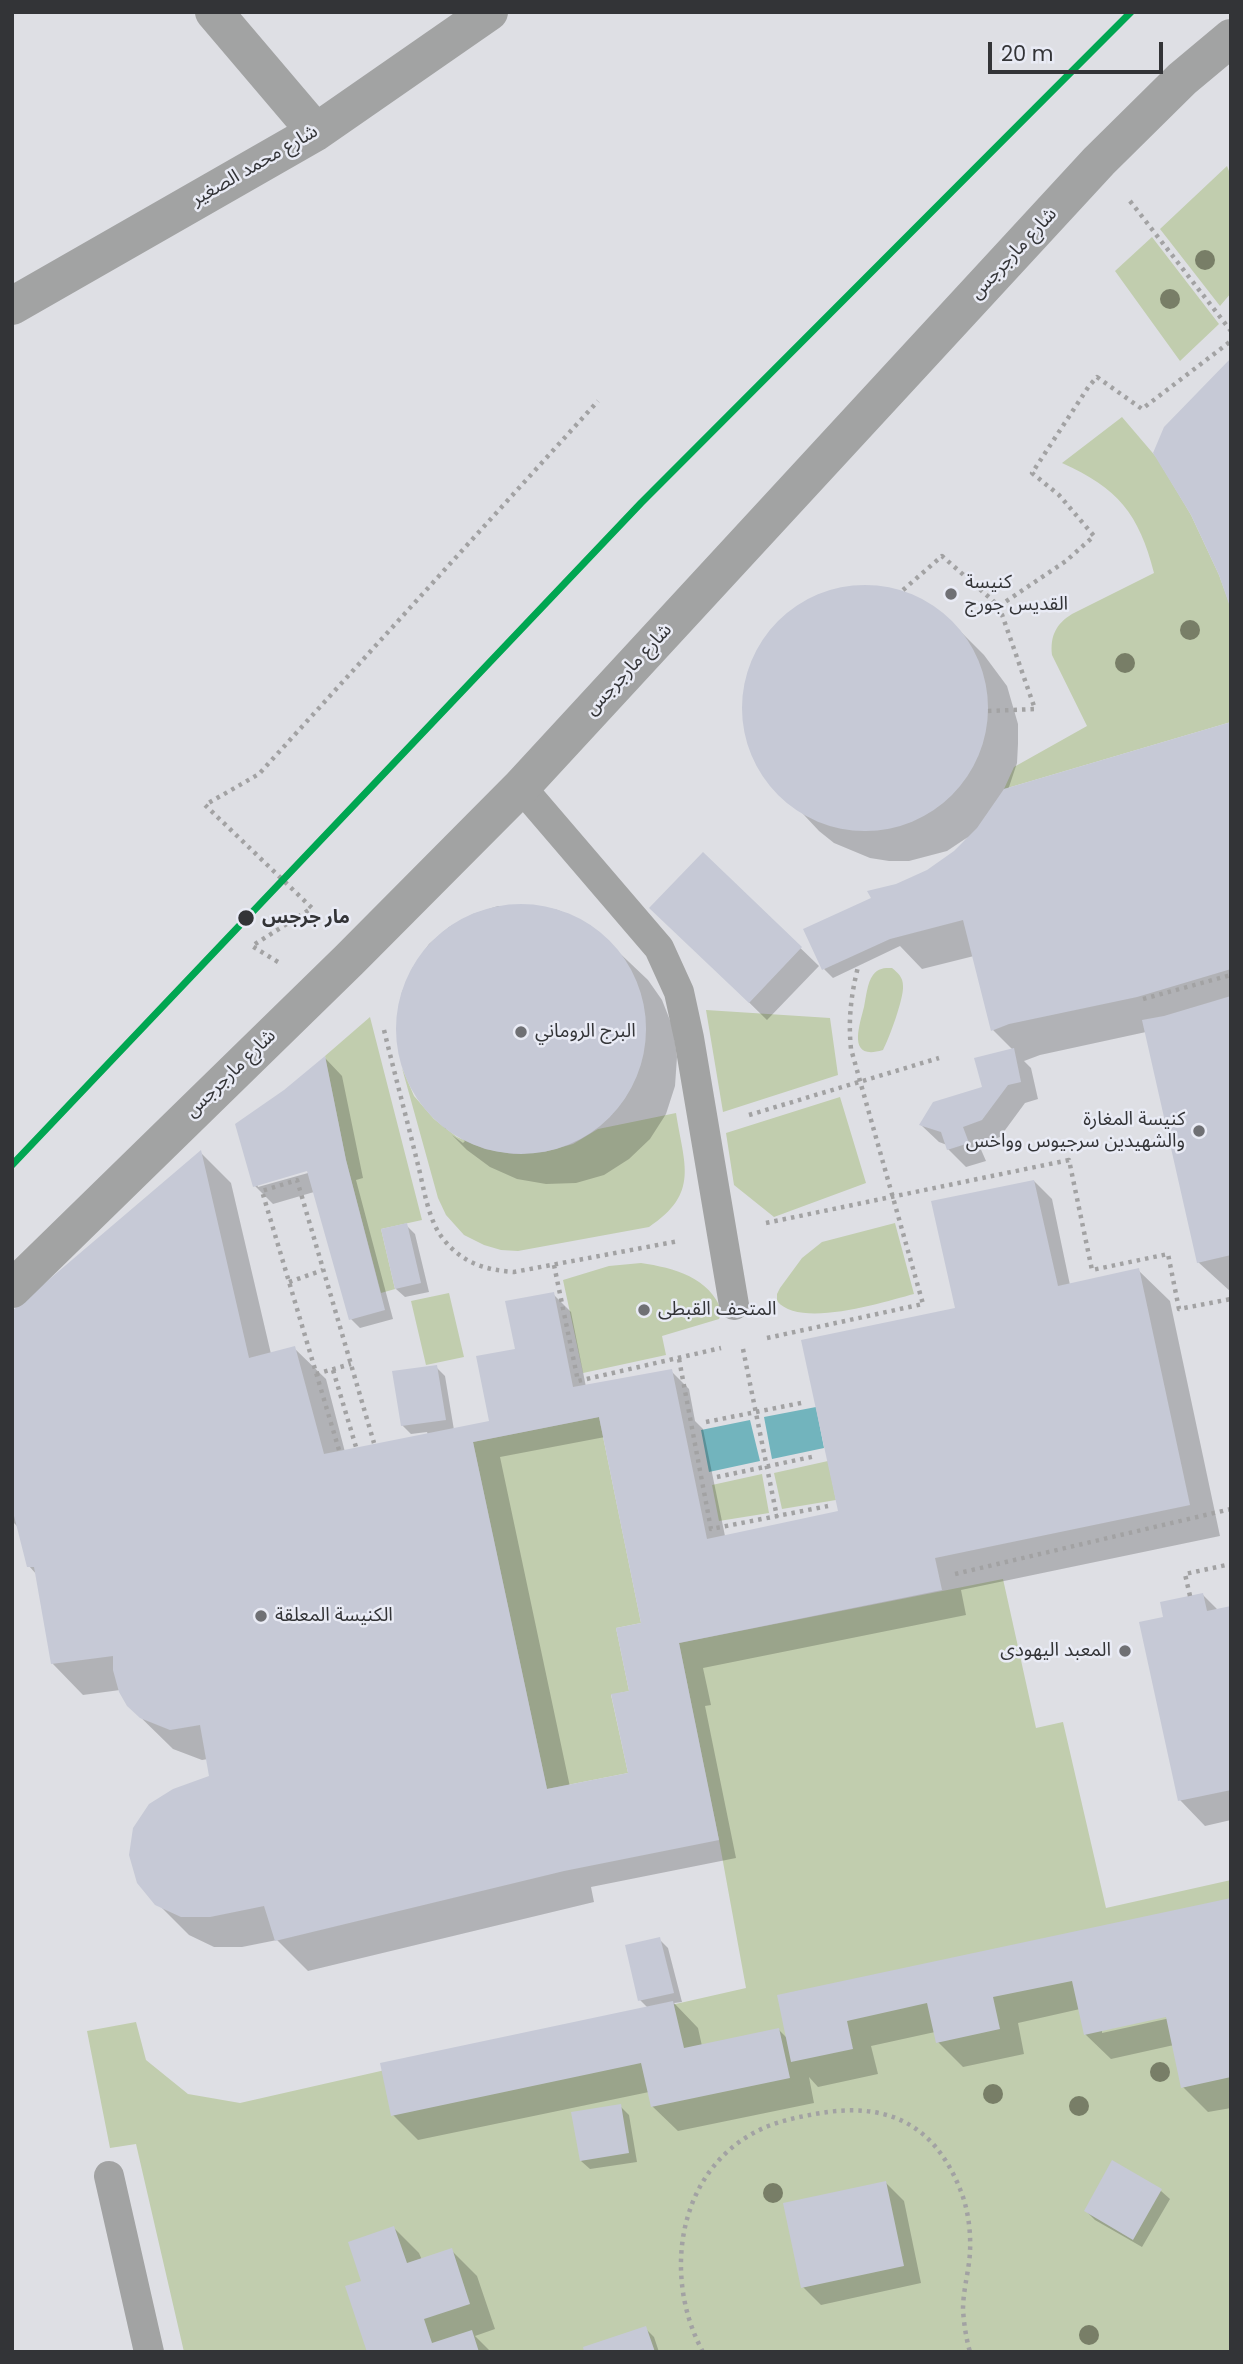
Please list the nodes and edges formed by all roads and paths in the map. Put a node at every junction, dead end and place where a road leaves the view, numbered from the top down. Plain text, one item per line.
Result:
1 (214, 12) edge
2 (489, 12) edge
3 (1231, 38) edge
4 (316, 132) junction
5 (1142, 216) dead end
6 (18, 291) edge
7 (1231, 331) edge
8 (1231, 341) edge
9 (598, 401) dead end
10 (903, 590) dead end
11 (999, 606) junction
12 (988, 711) dead end
13 (521, 787) junction
14 (283, 965) dead end
15 (858, 967) dead end
16 (1231, 975) edge
17 (1143, 999) dead end
18 (384, 1030) dead end
19 (939, 1058) dead end
20 (859, 1082) junction
21 (704, 1128) junction
22 (893, 1196) junction
23 (720, 1233) junction
24 (554, 1265) junction
25 (323, 1270) junction
26 (289, 1282) junction
27 (12, 1289) edge
28 (1231, 1299) edge
29 (734, 1306) dead end
30 (755, 1340) dead end
31 (729, 1346) dead end
32 (679, 1359) junction
33 (351, 1364) junction
34 (333, 1370) junction
35 (748, 1371) dead end
36 (317, 1374) junction
37 (806, 1402) dead end
38 (755, 1413) junction
39 (706, 1422) dead end
40 (374, 1443) dead end
41 (356, 1447) dead end
42 (339, 1450) dead end
43 (816, 1456) dead end
44 (767, 1466) junction
45 (717, 1477) dead end
46 (828, 1506) dead end
47 (1231, 1509) edge
48 (777, 1517) junction
49 (1231, 1564) edge
50 (955, 1574) dead end
51 (1190, 1596) dead end
52 (109, 2176) dead end
53 (149, 2352) edge
54 (703, 2352) edge
55 (970, 2352) edge

1 - 4 street
2 - 4 street, شارع محمد الصغير
3 - 13 street, شارع مارجرجس
4 - 6 street, شارع محمد الصغير
5 - 7 path
8 - 11 path
9 - 14 path
10 - 11 path
11 - 12 path
13 - 21 lane
13 - 27 street, شارع مارجرجس
15 - 20 path
16 - 17 path
18 - 24 path
19 - 20 path
20 - 21 path
20 - 22 path
21 - 23 lane
22 - 23 path
22 - 28 path
22 - 30 path
23 - 24 path
23 - 29 lane
24 - 32 path
25 - 26 path
25 - 26 path
25 - 33 path
26 - 36 path
31 - 32 path
32 - 48 path
33 - 34 path
33 - 40 path
34 - 36 path
34 - 41 path
35 - 38 path
36 - 42 path
37 - 38 path
38 - 39 path
38 - 44 path
43 - 44 path
44 - 45 path
44 - 48 path
46 - 48 path
47 - 50 path
49 - 51 path
52 - 53 lane
54 - 55 path

